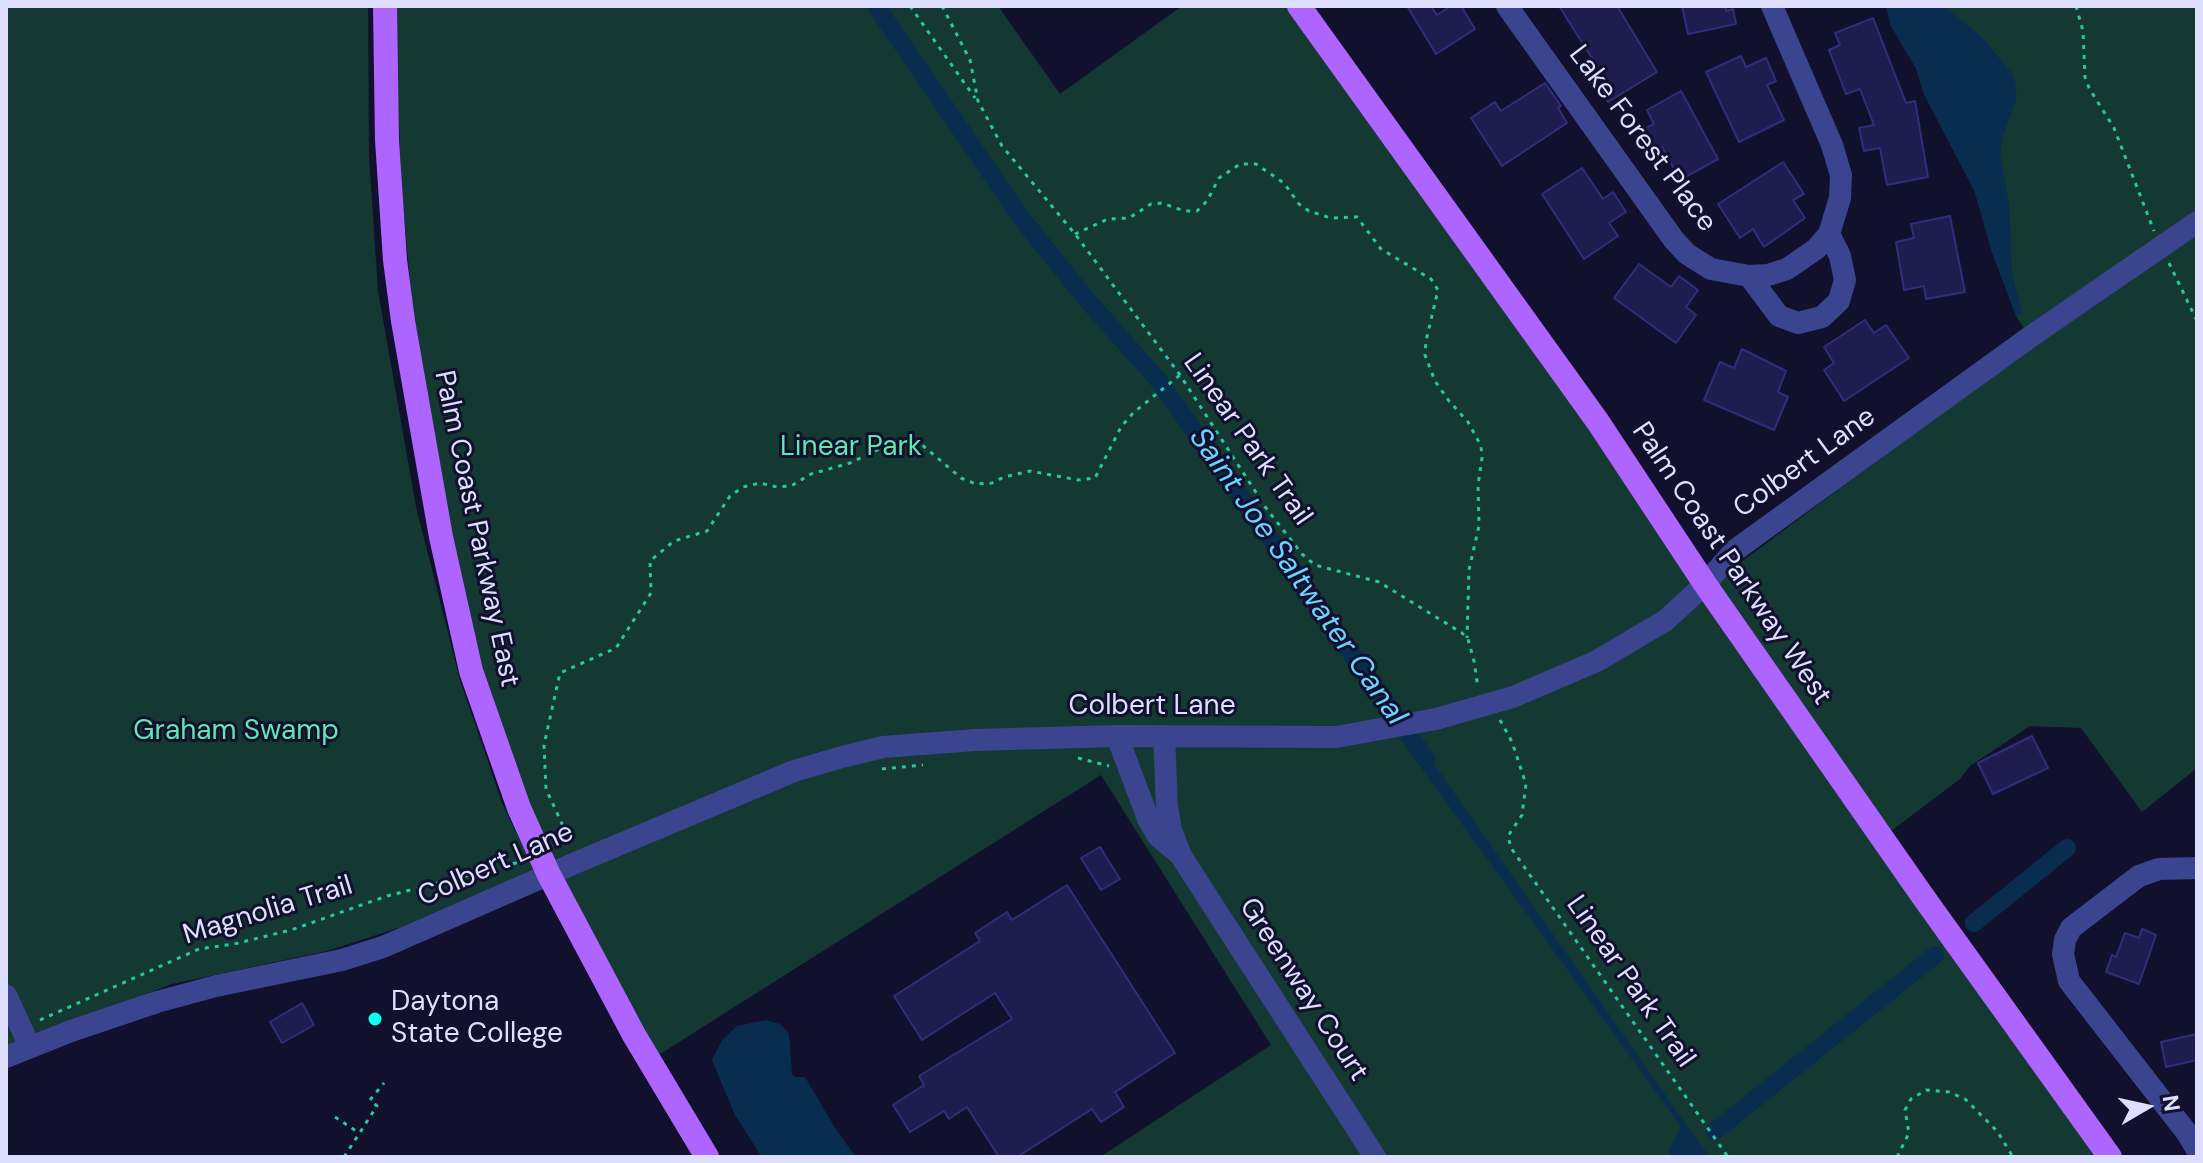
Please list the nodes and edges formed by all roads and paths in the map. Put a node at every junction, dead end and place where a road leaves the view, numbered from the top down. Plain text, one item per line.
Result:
1 (385, 6) edge
2 (910, 6) edge
3 (942, 6) edge
4 (1299, 6) edge
5 (1507, 6) edge
6 (1772, 6) edge
7 (2076, 6) edge
8 (979, 103) junction
9 (2197, 222) edge
10 (1075, 234) junction
11 (1829, 234) junction
12 (2160, 246) junction
13 (1749, 276) junction
14 (2197, 321) edge
15 (1180, 375) junction
16 (680, 538) junction
17 (683, 544) dead end
18 (1705, 584) junction
19 (1468, 639) junction
20 (1491, 705) junction
21 (1117, 736) junction
22 (1164, 736) junction
23 (1073, 758) dead end
24 (930, 765) dead end
25 (1114, 767) dead end
26 (873, 770) dead end
27 (569, 839) junction
28 (1181, 856) junction
29 (580, 861) junction
30 (544, 864) junction
31 (2197, 868) edge
32 (6, 995) edge
33 (26, 1038) junction
34 (6, 1057) edge
35 (384, 1083) dead end
36 (335, 1117) dead end
37 (359, 1133) junction
38 (2194, 1135) edge
39 (344, 1157) edge
40 (707, 1157) edge
41 (1375, 1157) edge
42 (1728, 1157) edge
43 (1897, 1157) edge
44 (2013, 1157) edge
45 (2110, 1157) edge

1 - 30 main road, Palm Coast Parkway East
2 - 8 path
3 - 8 path, Linear Park Trail
4 - 18 main road, Palm Coast Parkway West
5 - 13 street, Lake Forest Place
6 - 11 street
7 - 12 path
8 - 10 path, Linear Park Trail
9 - 12 street, Colbert Lane
10 - 15 path, Linear Park Trail
10 - 19 path
11 - 13 street, Lake Forest Place
11 - 13 street
12 - 14 path
12 - 18 street, Colbert Lane
15 - 16 path
15 - 19 path, Linear Park Trail
16 - 17 path
16 - 27 path
18 - 20 street, Colbert Lane
18 - 45 main road, Palm Coast Parkway West
19 - 20 path, Linear Park Trail
20 - 22 street, Colbert Lane
20 - 42 path, Linear Park Trail
21 - 22 street, Colbert Lane
21 - 28 street
21 - 29 street, Colbert Lane
22 - 28 street
23 - 25 path
24 - 26 path
27 - 29 path
27 - 30 path, Magnolia Trail
28 - 41 street, Greenway Court
29 - 30 street, Colbert Lane
30 - 33 street, Colbert Lane
30 - 33 path, Magnolia Trail
30 - 40 main road, Palm Coast Parkway East
31 - 38 street
32 - 33 street
33 - 34 street, Colbert Lane
35 - 37 path
36 - 37 path
37 - 39 path
43 - 44 path

